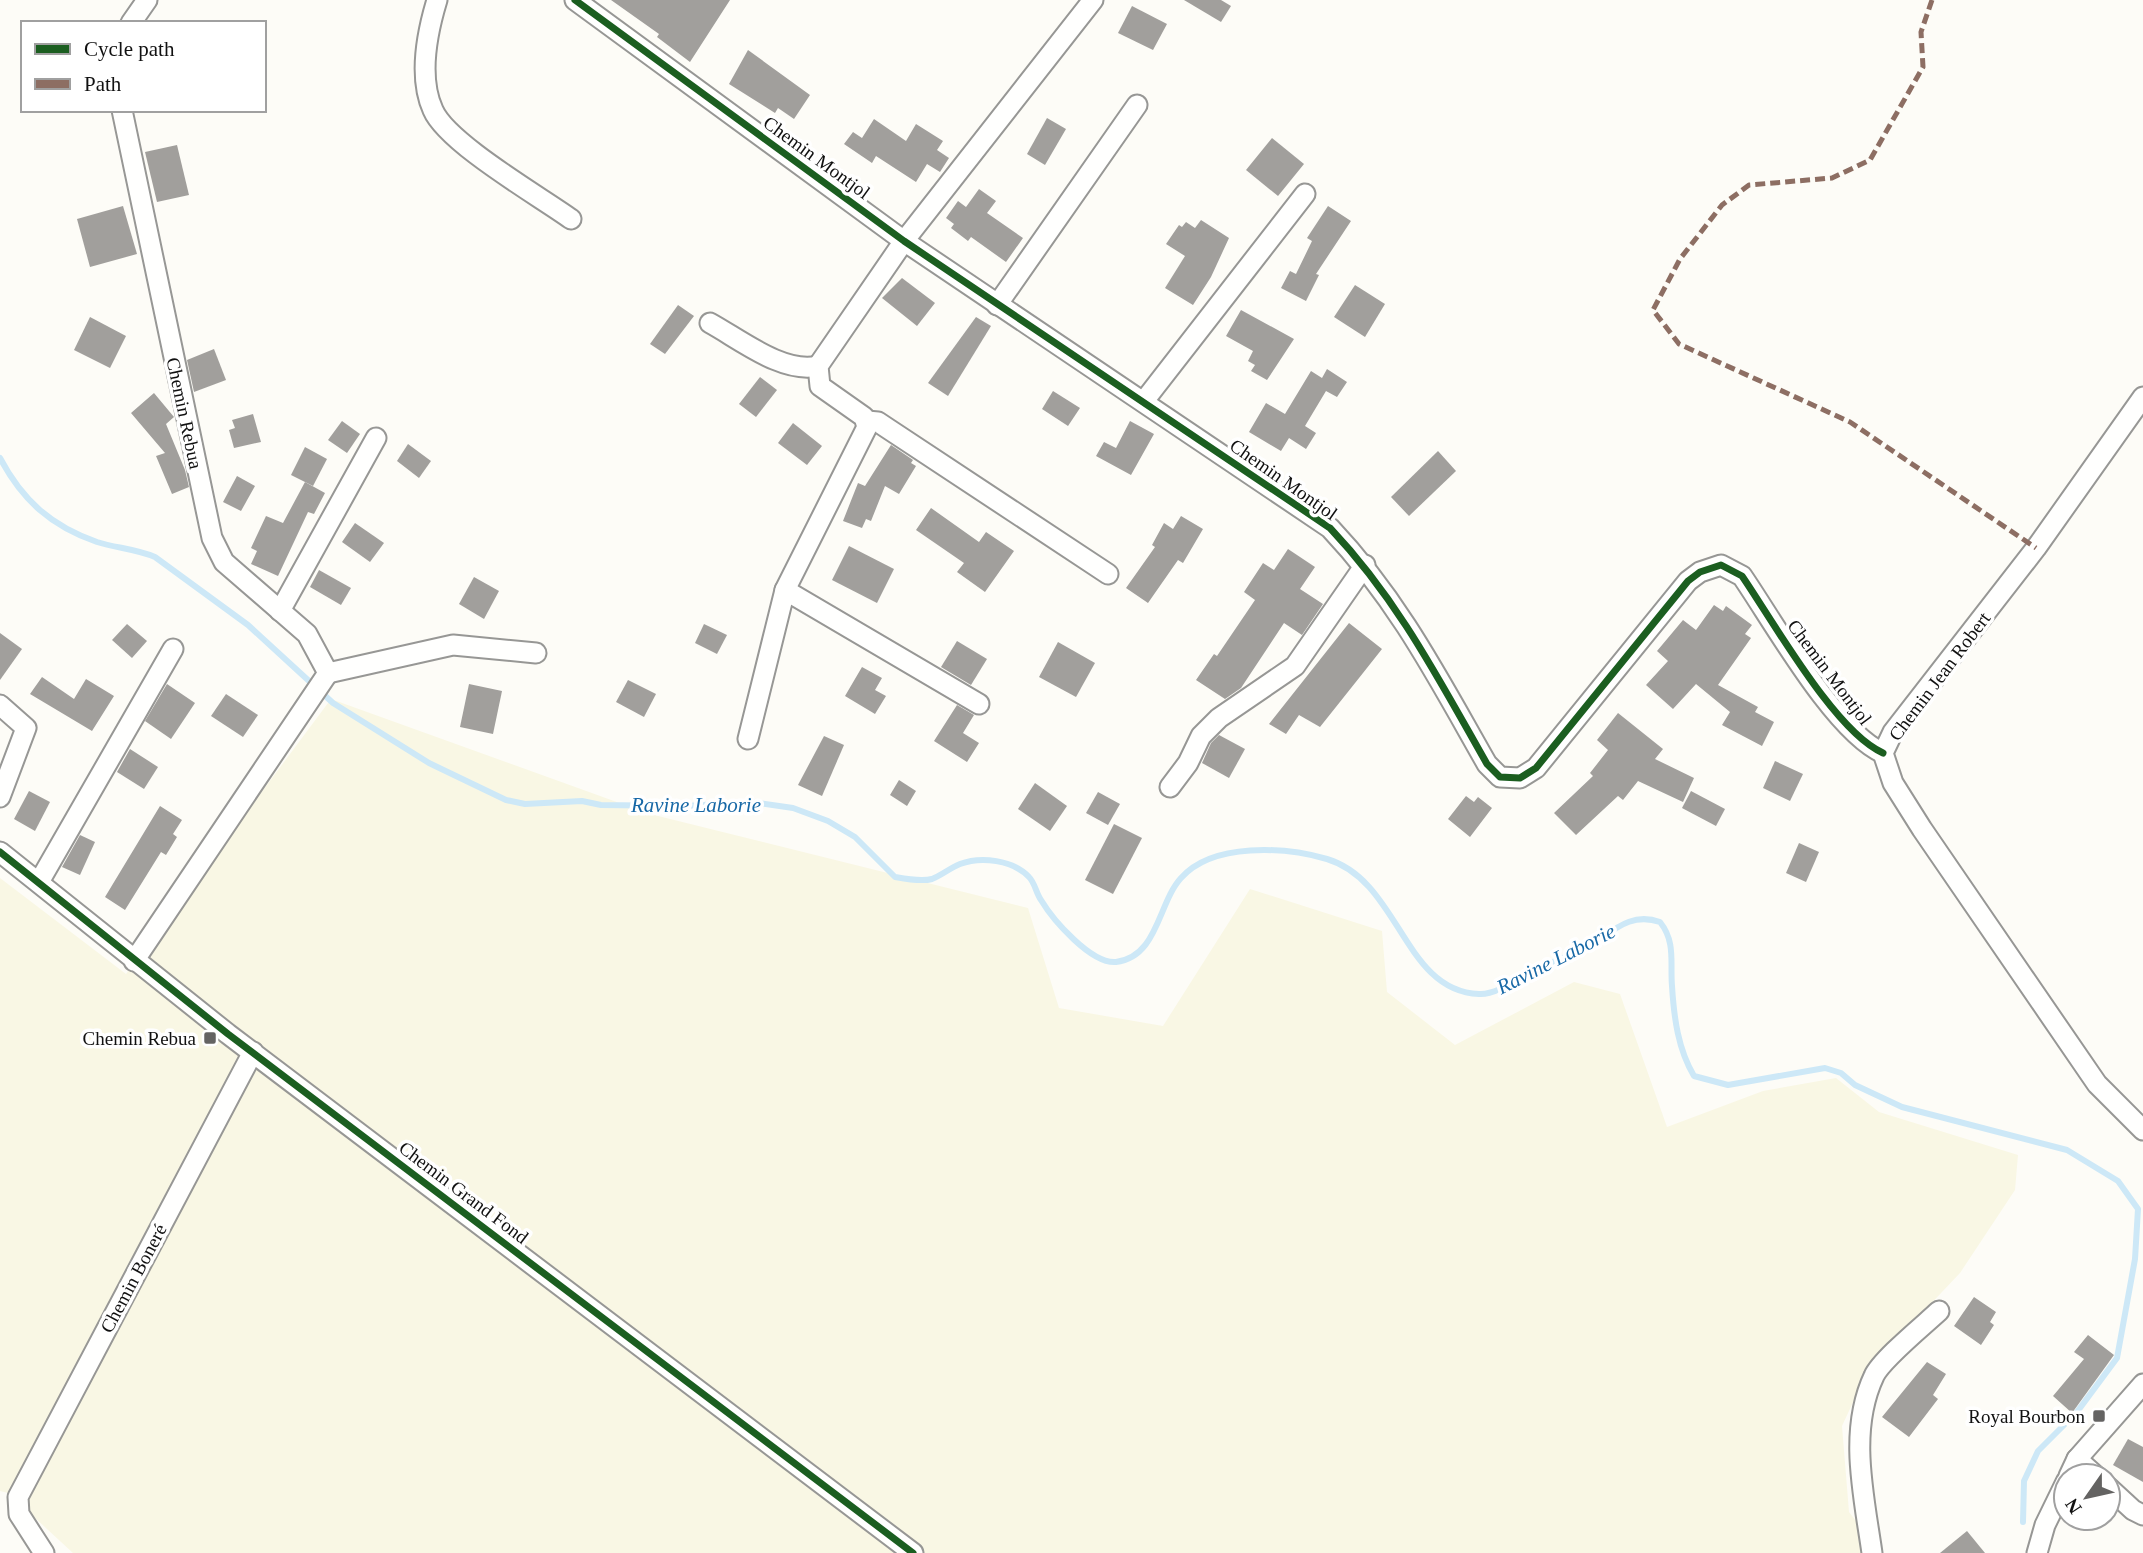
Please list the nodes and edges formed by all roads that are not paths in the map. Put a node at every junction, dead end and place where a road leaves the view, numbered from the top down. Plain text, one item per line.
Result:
1 (147, 0) edge
2 (438, 0) edge
3 (575, 0) edge
4 (1093, 0) edge
5 (132, 21) edge
6 (1137, 105) dead end
7 (122, 112) edge
8 (1305, 194) dead end
9 (571, 219) dead end
10 (904, 241) junction
11 (997, 305) junction
12 (710, 323) dead end
13 (818, 366) junction
14 (2143, 397) edge
15 (1144, 401) junction
16 (867, 421) junction
17 (376, 438) dead end
18 (1365, 565) junction
19 (1108, 574) dead end
20 (785, 590) junction
21 (280, 611) junction
22 (173, 649) dead end
23 (536, 653) dead end
24 (326, 677) junction
25 (979, 704) dead end
26 (0, 705) edge
27 (748, 739) dead end
28 (1883, 752) junction
29 (1170, 787) dead end
30 (0, 797) edge
31 (0, 852) edge
32 (39, 882) junction
33 (134, 961) junction
34 (253, 1052) junction
35 (2143, 1130) edge
36 (1938, 1311) dead end
37 (2143, 1384) edge
38 (2077, 1462) edge
39 (2122, 1500) edge
40 (8, 1509) edge
41 (2052, 1511) edge
42 (2143, 1515) edge
43 (44, 1553) edge
44 (913, 1553) edge
45 (1872, 1553) edge
46 (2037, 1553) edge

1 - 5 street
2 - 9 street
3 - 10 street, Chemin Montjol
4 - 10 street
6 - 11 street
7 - 21 street, Chemin Rebua
8 - 15 street
10 - 11 street, Chemin Montjol
10 - 13 street
11 - 15 street, Chemin Montjol
12 - 13 street
13 - 16 street
14 - 28 street, Chemin Jean Robert
15 - 18 street, Chemin Montjol
16 - 19 street
16 - 20 street
17 - 21 street
18 - 28 street, Chemin Montjol
18 - 29 street
20 - 25 street
20 - 27 street
21 - 24 street, Chemin Rebua
22 - 32 street
23 - 24 street
24 - 33 street
26 - 30 street
28 - 35 street, Chemin Jean Robert
31 - 32 street, Chemin Grand Fond
32 - 33 street, Chemin Grand Fond
33 - 34 street, Chemin Grand Fond
34 - 40 street, Chemin Boneré
34 - 44 street, Chemin Grand Fond
36 - 45 street
37 - 38 street
39 - 42 street
40 - 43 street, Chemin Boneré
41 - 46 street

